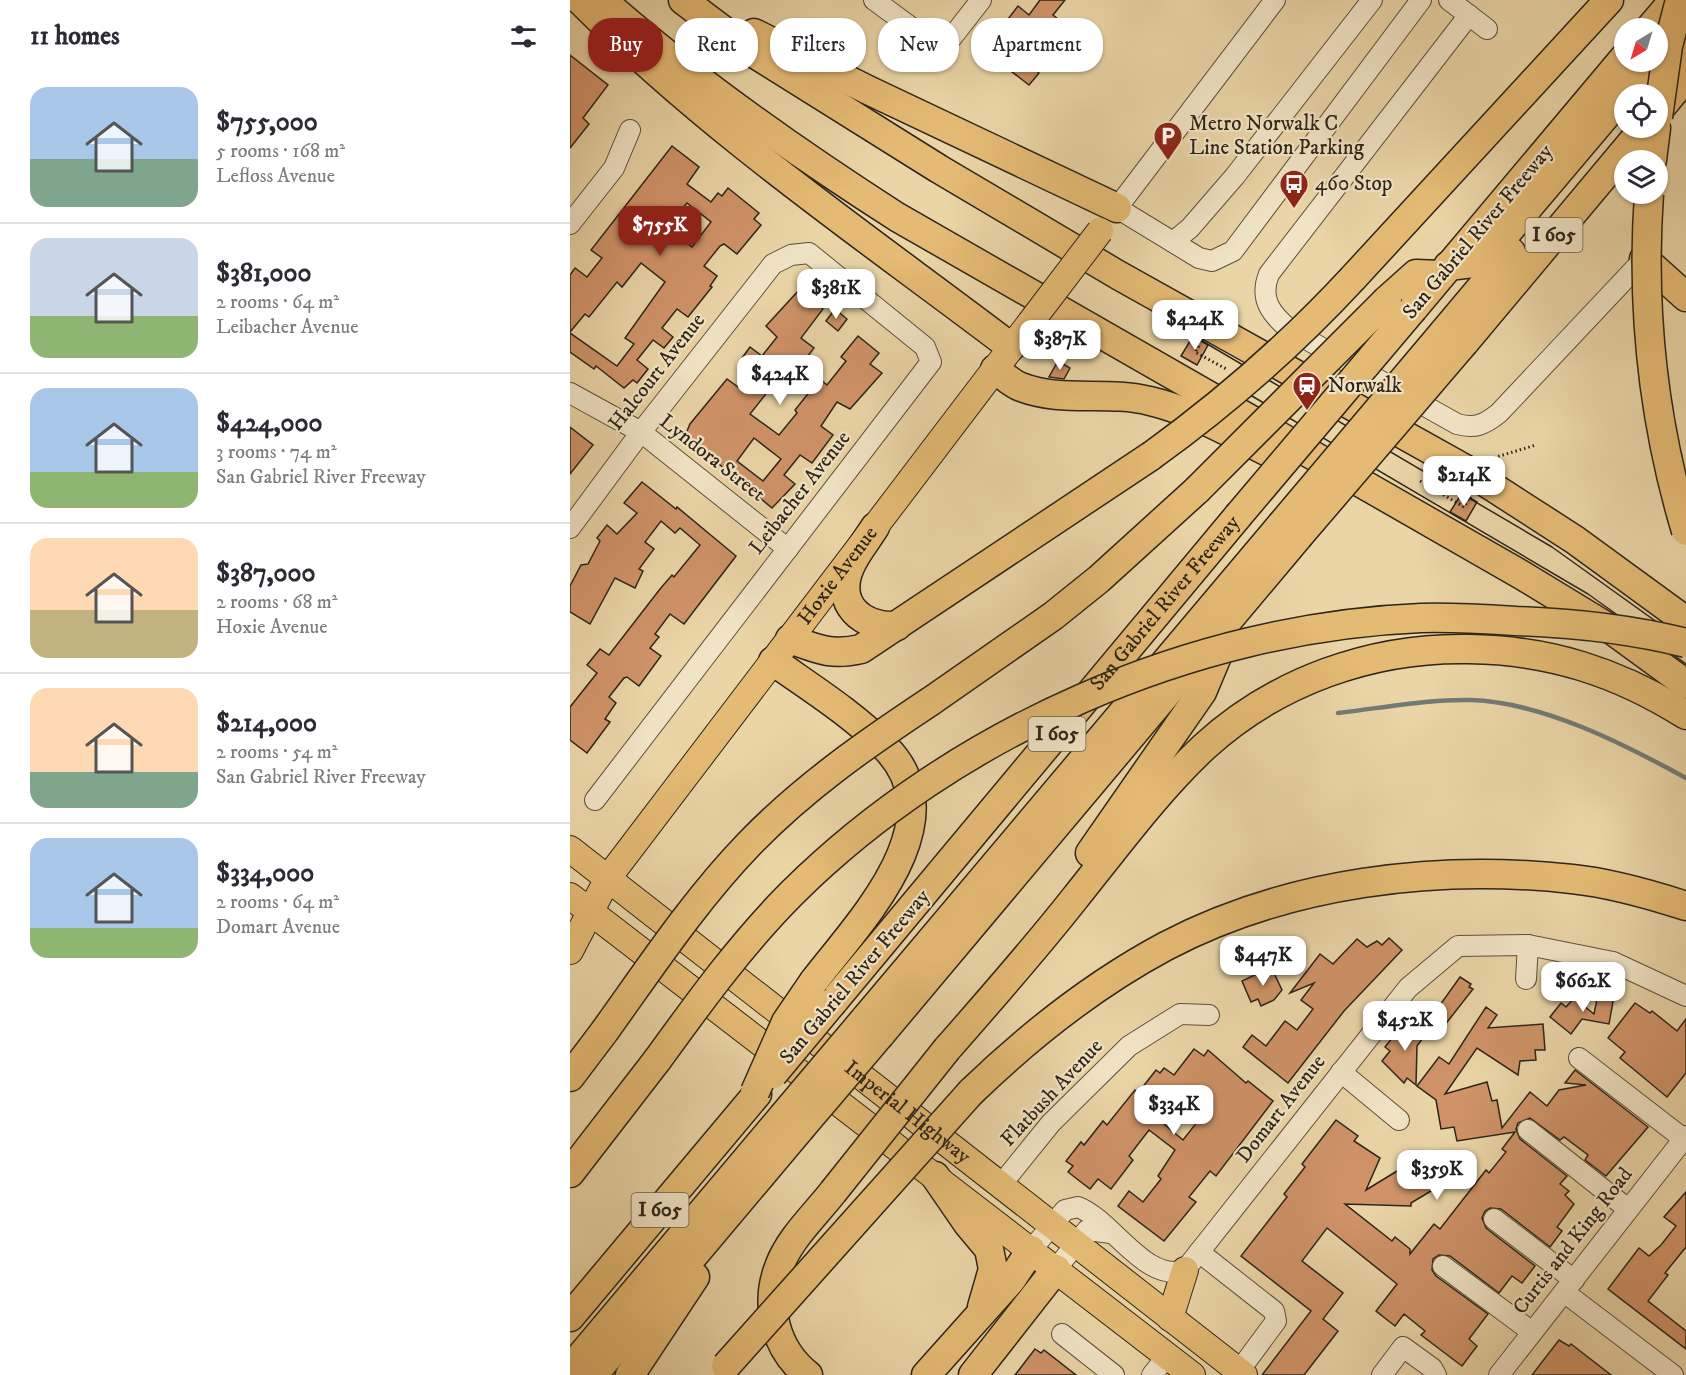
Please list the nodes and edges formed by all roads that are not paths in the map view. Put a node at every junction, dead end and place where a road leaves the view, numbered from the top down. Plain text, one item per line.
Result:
1 (580, 0) edge
2 (602, 0) edge
3 (874, 0) edge
4 (981, 0) edge
5 (1275, 0) edge
6 (1372, 0) edge
7 (1421, 0) edge
8 (1449, 0) edge
9 (1609, 0) edge
10 (1674, 0) edge
11 (1680, 0) edge
12 (688, 3) edge
13 (1469, 15) junction
14 (1659, 18) edge
15 (1686, 19) edge
16 (1487, 28) dead end
17 (1668, 41) edge
18 (1686, 42) edge
19 (1614, 70) edge
20 (1643, 72) edge
21 (1686, 77) edge
22 (1650, 84) edge
23 (1663, 84) edge
24 (1668, 99) edge
25 (1614, 129) edge
26 (630, 130) dead end
27 (1635, 138) edge
28 (1648, 204) edge
29 (1117, 208) junction
30 (570, 224) edge
31 (1173, 242) junction
32 (791, 255) joint
33 (1644, 259) joint
34 (1445, 270) junction
35 (1686, 297) edge
36 (1400, 305) junction
37 (1454, 338) junction
38 (1003, 358) junction
39 (570, 393) edge
40 (641, 432) junction
41 (875, 527) junction
42 (570, 528) edge
43 (1289, 531) junction
44 (1686, 531) edge
45 (788, 549) junction
46 (1234, 616) junction
47 (1686, 621) edge
48 (897, 626) junction
49 (1612, 630) junction
50 (1686, 643) edge
51 (782, 650) junction
52 (1686, 684) edge
53 (1686, 715) edge
54 (594, 800) dead end
55 (570, 849) edge
56 (608, 878) junction
57 (580, 904) edge
58 (1686, 906) edge
59 (1528, 945) junction
60 (570, 951) edge
61 (1527, 979) dead end
62 (1686, 996) edge
63 (1209, 1015) dead end
64 (857, 1018) junction
65 (947, 1049) junction
66 (1579, 1059) dead end
67 (1341, 1072) junction
68 (570, 1077) edge
69 (770, 1107) junction
70 (1399, 1120) dead end
71 (1528, 1130) dead end
72 (1685, 1138) edge
73 (772, 1161) junction
74 (570, 1173) edge
75 (936, 1176) junction
76 (1000, 1186) junction
77 (1628, 1209) junction
78 (1494, 1219) dead end
79 (1051, 1226) junction
80 (1111, 1233) junction
81 (1075, 1245) junction
82 (1031, 1250) junction
83 (1192, 1261) junction
84 (1443, 1266) dead end
85 (1056, 1269) junction
86 (1569, 1286) junction
87 (980, 1312) junction
88 (570, 1317) edge
89 (1170, 1318) junction
90 (1532, 1332) junction
91 (1062, 1334) dead end
92 (570, 1351) edge
93 (1160, 1365) edge
94 (570, 1369) edge
95 (722, 1370) edge
96 (1241, 1373) edge
97 (592, 1375) edge
98 (630, 1375) edge
99 (808, 1375) edge
100 (926, 1375) edge
101 (973, 1375) edge
102 (1114, 1375) edge
103 (1192, 1375) edge
104 (1382, 1375) edge
105 (1436, 1375) edge
106 (1499, 1375) edge
107 (1673, 1375) edge

1 - 38 highway
2 - 49 highway
3 - 4 street
5 - 29 street
6 - 31 street
7 - 31 street
8 - 13 street
9 - 48 highway, bridge
10 - 14 highway
11 - 23 highway, bridge
12 - 29 highway
12 - 47 highway
13 - 16 street
13 - 33 street
15 - 17 highway
18 - 22 highway
19 - 34 highway, San Gabriel River Freeway / I 605
20 - 34 highway
21 - 24 highway
25 - 37 highway
26 - 30 street
27 - 37 highway, San Gabriel River Freeway / I 605
28 - 44 highway, bridge
29 - 31 street
29 - 38 main road, Hoxie Avenue, bridge
32 - 40 street, Halcourt Avenue
32 - 45 street, Leibacher Avenue
33 - 35 highway
34 - 36 highway, San Gabriel River Freeway / I 605
36 - 64 highway, San Gabriel River Freeway / I 605, bridge
36 - 68 highway, bridge
37 - 43 highway, San Gabriel River Freeway / I 605, bridge
38 - 41 main road, Hoxie Avenue
38 - 49 highway
39 - 40 street, Lyndora Street
40 - 42 street, Halcourt Avenue
40 - 45 street, Lyndora Street
41 - 48 highway
41 - 51 main road, Hoxie Avenue
43 - 46 highway, San Gabriel River Freeway / I 605
43 - 64 highway
45 - 54 street, Leibacher Avenue
46 - 64 highway, San Gabriel River Freeway / I 605
46 - 65 highway
48 - 51 highway
49 - 52 highway
50 - 74 highway, bridge
51 - 56 main road, Hoxie Avenue
51 - 69 highway, bridge
53 - 65 highway
55 - 56 main road, Imperial Highway
56 - 57 main road, Hoxie Avenue
56 - 76 main road, Imperial Highway
57 - 60 main road, Hoxie Avenue
57 - 75 main road, Imperial Highway
58 - 95 highway, bridge
59 - 61 street
59 - 62 street, Domart Avenue
59 - 67 street, Domart Avenue
63 - 76 street, Flatbush Avenue
64 - 69 highway, San Gabriel River Freeway / I 605, bridge
64 - 69 highway, San Gabriel River Freeway / I 605, bridge
65 - 99 highway, bridge
66 - 72 street
67 - 70 street
67 - 83 street, Domart Avenue
69 - 73 highway, San Gabriel River Freeway / I 605
69 - 88 highway, San Gabriel River Freeway / I 605
69 - 92 highway
69 - 94 highway
71 - 77 street
72 - 77 street, Curtis and King Road
73 - 97 highway, San Gabriel River Freeway / I 605
73 - 98 highway
75 - 82 main road, Imperial Highway
75 - 87 highway
76 - 79 main road, Imperial Highway
77 - 86 street, Curtis and King Road
78 - 86 street
79 - 80 street
79 - 81 main road, Imperial Highway
79 - 82 street
80 - 81 street
80 - 83 street
81 - 85 street
81 - 89 main road, Imperial Highway
82 - 85 main road, Imperial Highway
82 - 87 highway
83 - 89 main road
83 - 96 street
84 - 90 street
85 - 93 main road, Imperial Highway
85 - 101 highway
86 - 90 street, Curtis and King Road
86 - 107 street
87 - 100 highway
89 - 96 main road, Imperial Highway
90 - 106 street, Curtis and King Road
91 - 102 street
93 - 103 main road, Imperial Highway
104 - 105 street

